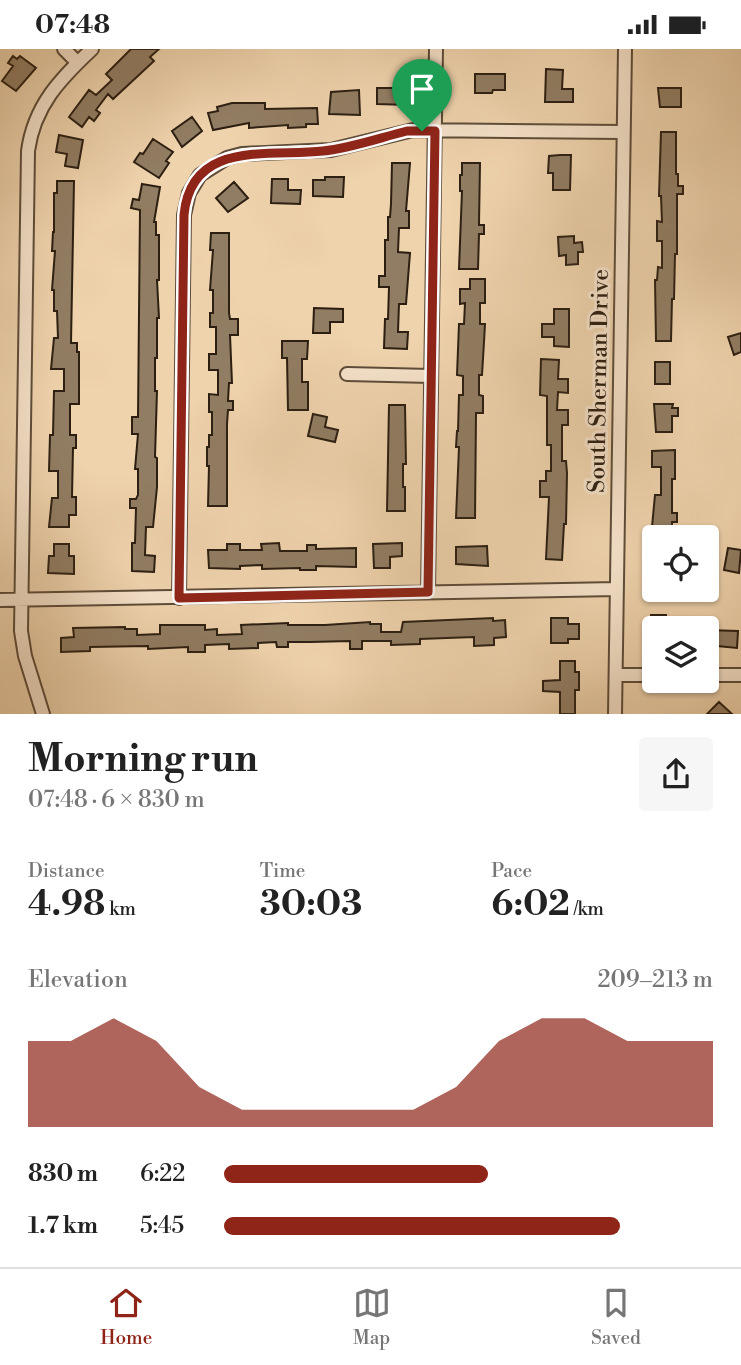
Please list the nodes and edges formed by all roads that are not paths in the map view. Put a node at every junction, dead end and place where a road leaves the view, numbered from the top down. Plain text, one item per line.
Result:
1 (64, 49) edge
2 (92, 49) edge
3 (436, 49) edge
4 (625, 49) edge
5 (78, 62) junction
6 (435, 131) junction
7 (623, 132) junction
8 (347, 374) dead end
9 (431, 376) junction
10 (617, 589) junction
11 (428, 592) junction
12 (179, 598) junction
13 (0, 600) edge
14 (22, 600) junction
15 (616, 675) junction
16 (642, 675) edge
17 (719, 675) edge
18 (741, 675) edge
19 (43, 714) edge
20 (615, 714) edge

1 - 5 street
2 - 5 street
3 - 6 street
4 - 7 street, South Sherman Drive
5 - 14 street
6 - 7 street
6 - 9 street
6 - 12 street
7 - 10 street, South Sherman Drive
8 - 9 street
9 - 11 street
10 - 11 street
10 - 15 street, South Sherman Drive
11 - 12 street
12 - 14 street
13 - 14 street
14 - 19 street
15 - 16 street
15 - 20 street, South Sherman Drive
17 - 18 street

